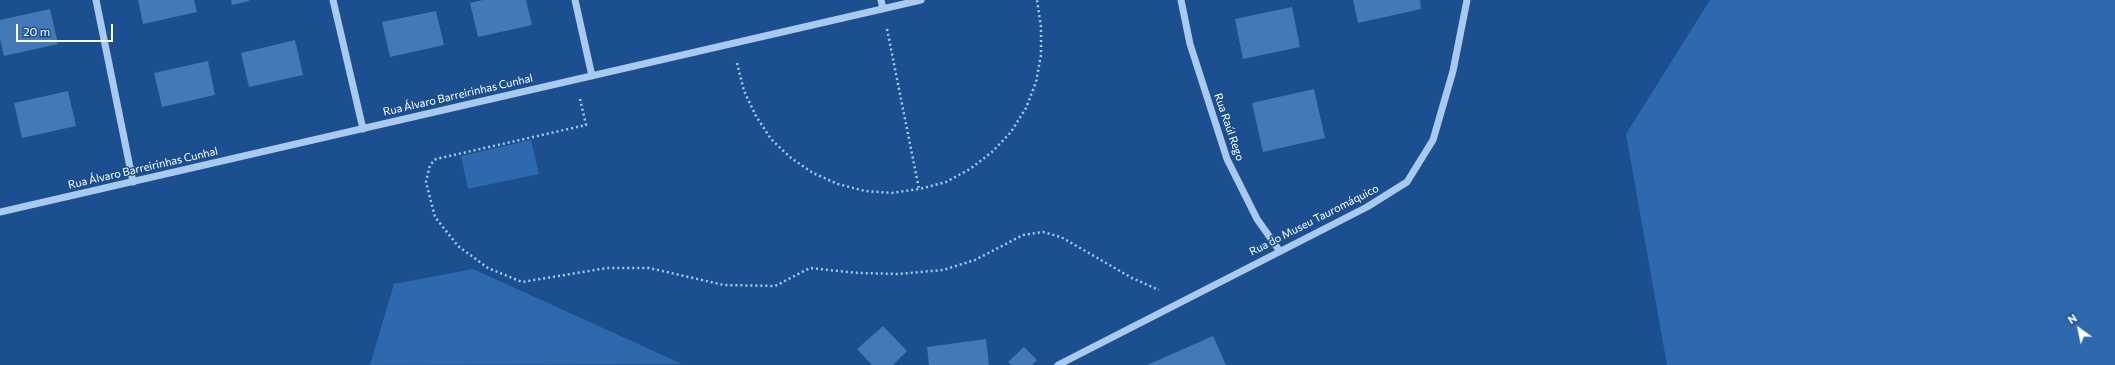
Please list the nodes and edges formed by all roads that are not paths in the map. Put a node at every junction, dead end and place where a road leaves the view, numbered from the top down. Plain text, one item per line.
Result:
1 (96, 0) edge
2 (333, 0) edge
3 (575, 0) edge
4 (881, 0) edge
5 (921, 0) edge
6 (1181, 0) edge
7 (1467, 0) edge
8 (883, 9) junction
9 (592, 76) junction
10 (363, 129) junction
11 (133, 182) junction
12 (0, 212) edge
13 (1280, 250) junction
14 (1058, 365) edge

1 - 11 street
2 - 10 street
3 - 9 street
4 - 8 street
5 - 8 street, Rua Álvaro Barreirinhas Cunhal
6 - 13 street, Rua Raúl Rego
7 - 13 street, Rua do Museu Tauromáquico
8 - 9 street, Rua Álvaro Barreirinhas Cunhal
9 - 10 street, Rua Álvaro Barreirinhas Cunhal
10 - 11 street, Rua Álvaro Barreirinhas Cunhal
11 - 12 street, Rua Álvaro Barreirinhas Cunhal
13 - 14 street, Rua do Museu Tauromáquico

